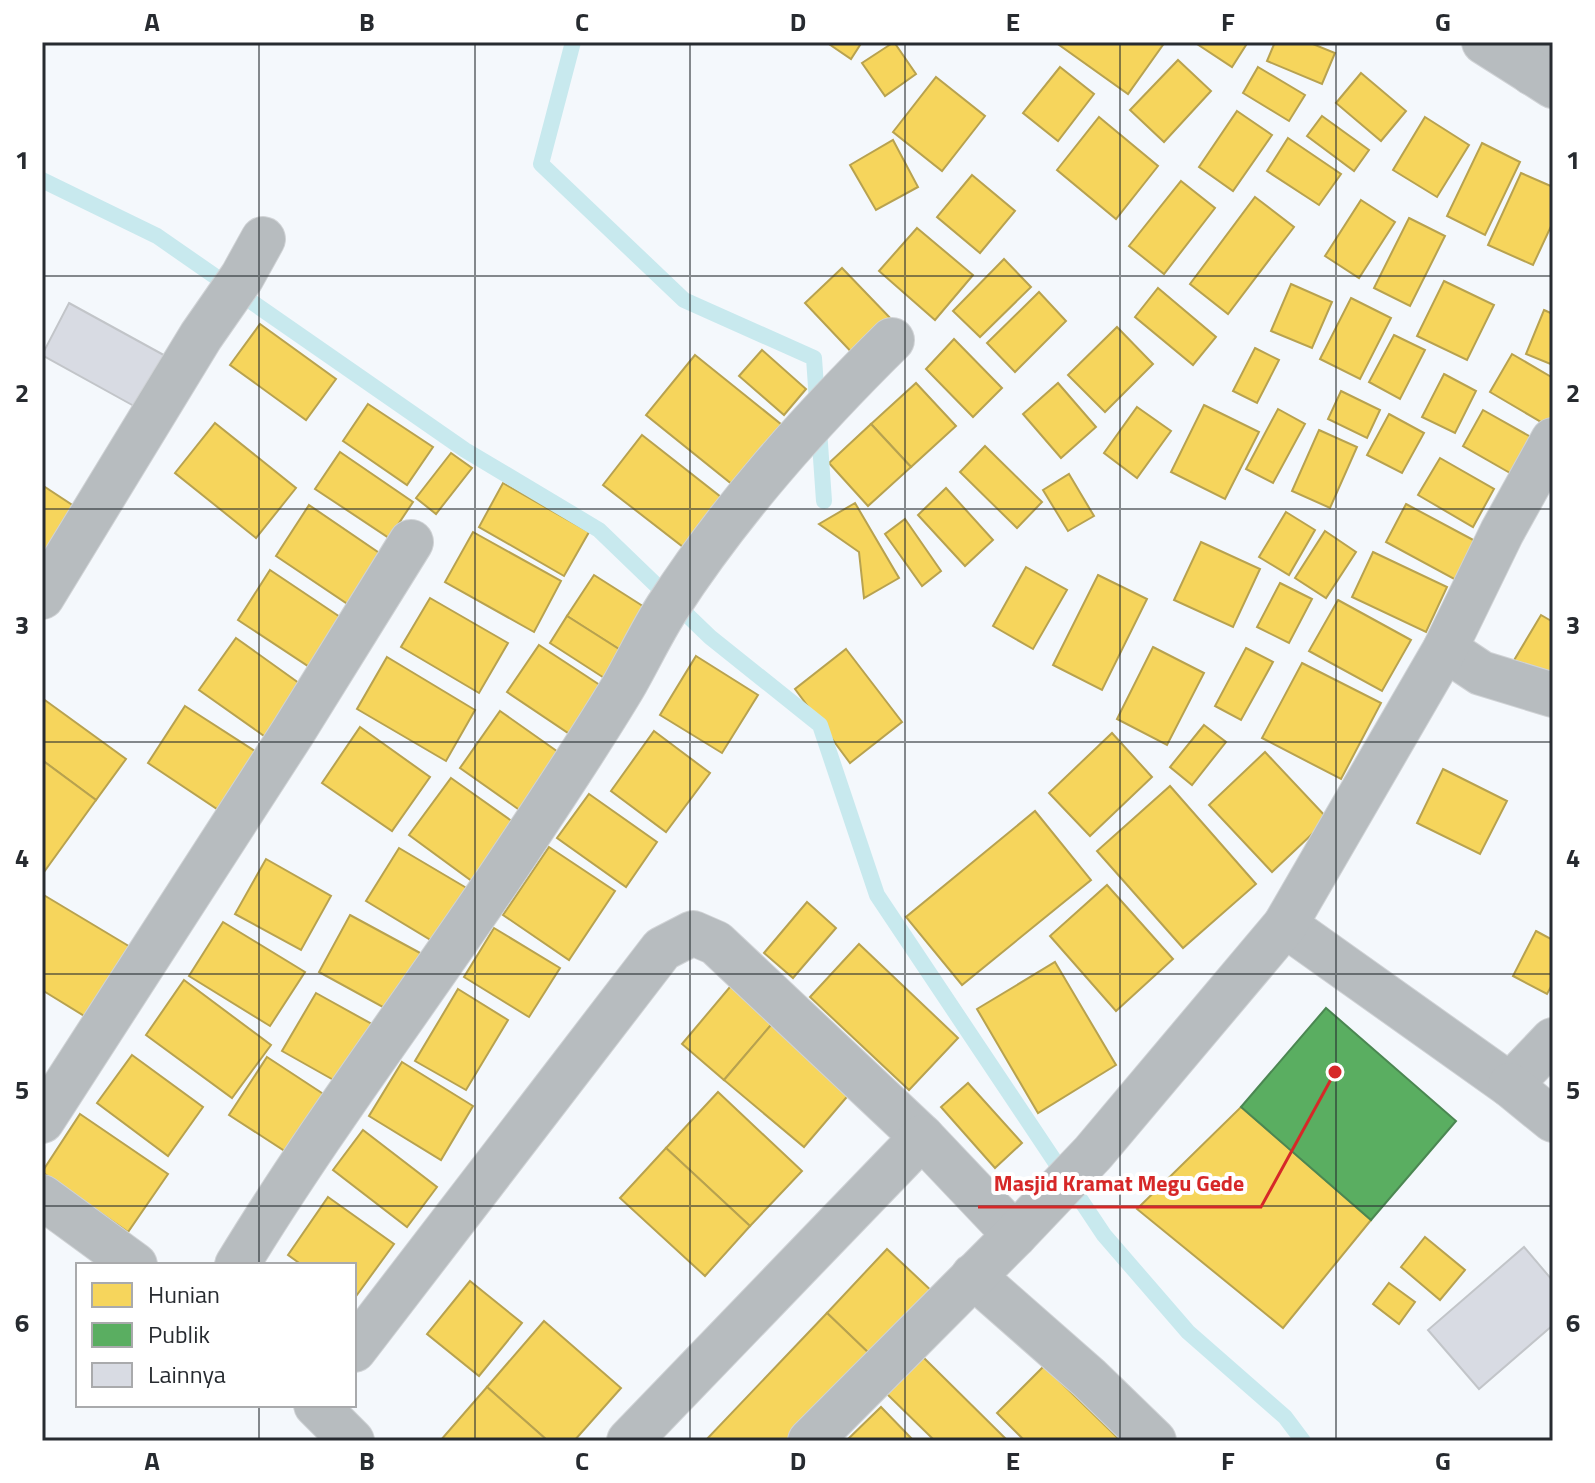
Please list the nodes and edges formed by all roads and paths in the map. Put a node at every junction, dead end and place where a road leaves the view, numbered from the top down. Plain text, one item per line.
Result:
1 (1484, 42) edge
2 (1546, 67) edge
3 (263, 239) dead end
4 (892, 340) dead end
5 (1553, 440) edge
6 (411, 542) dead end
7 (42, 597) edge
8 (1445, 649) junction
9 (1553, 695) edge
10 (1285, 925) junction
11 (1553, 1040) edge
12 (1510, 1085) junction
13 (1553, 1120) edge
14 (42, 1121) edge
15 (922, 1137) junction
16 (42, 1197) edge
17 (1015, 1235) junction
18 (132, 1263) edge
19 (238, 1263) edge
20 (973, 1276) junction
21 (356, 1347) edge
22 (318, 1407) edge
23 (352, 1441) edge
24 (629, 1441) edge
25 (810, 1441) edge
26 (1154, 1441) edge

1 - 2 street
3 - 7 street
4 - 19 street
5 - 8 street
6 - 14 street
8 - 9 street
8 - 10 street
10 - 12 street
10 - 17 street
11 - 12 street
12 - 13 street
15 - 17 street
15 - 21 street
15 - 24 street
16 - 18 street
17 - 20 street
20 - 25 street
20 - 26 street
22 - 23 street

